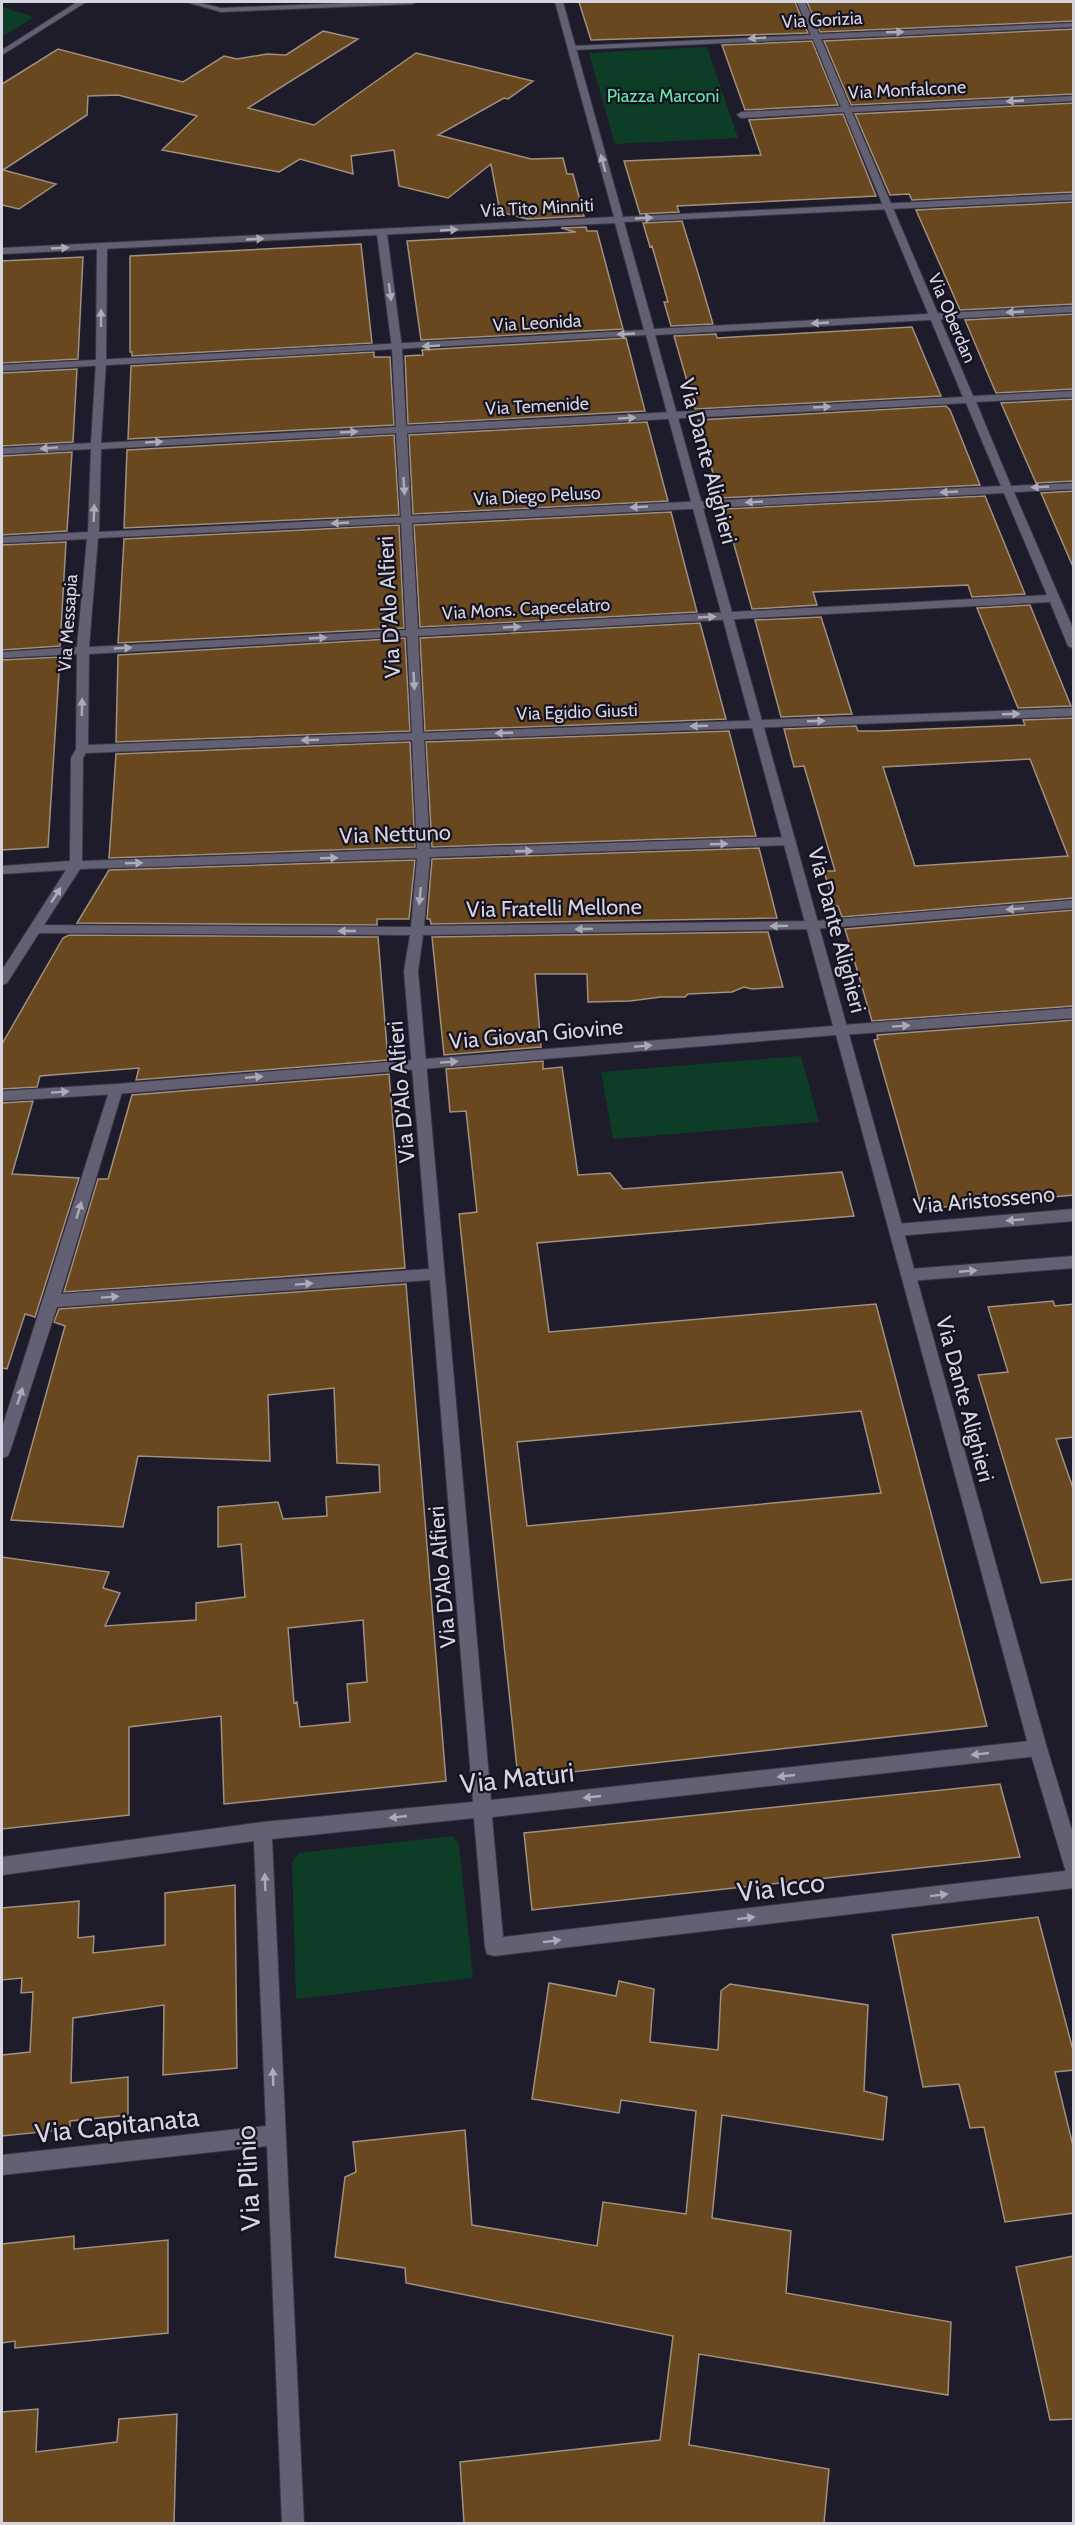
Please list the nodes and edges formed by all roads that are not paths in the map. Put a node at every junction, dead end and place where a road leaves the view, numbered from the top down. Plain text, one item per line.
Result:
1 (82, 2) edge
2 (190, 2) edge
3 (412, 2) edge
4 (560, 2) edge
5 (801, 2) edge
6 (354, 3) edge
7 (1074, 25) edge
8 (815, 36) junction
9 (572, 48) junction
10 (2, 53) edge
11 (1074, 98) edge
12 (846, 109) junction
13 (741, 115) dead end
14 (1074, 197) edge
15 (888, 206) junction
16 (618, 220) junction
17 (382, 234) junction
18 (102, 246) junction
19 (2, 251) edge
20 (1074, 309) edge
21 (934, 317) junction
22 (651, 333) junction
23 (398, 348) junction
24 (101, 362) junction
25 (2, 368) edge
26 (1074, 394) edge
27 (969, 399) junction
28 (673, 416) junction
29 (401, 430) junction
30 (96, 445) junction
31 (2, 451) edge
32 (1074, 486) edge
33 (1007, 489) junction
34 (698, 504) junction
35 (406, 520) junction
36 (93, 535) junction
37 (2, 540) edge
38 (1053, 598) junction
39 (728, 616) junction
40 (411, 633) junction
41 (1074, 646) edge
42 (83, 650) junction
43 (2, 655) edge
44 (1074, 712) edge
45 (758, 723) junction
46 (417, 736) junction
47 (82, 749) junction
48 (790, 841) junction
49 (424, 855) junction
50 (76, 865) junction
51 (2, 870) edge
52 (1074, 904) edge
53 (814, 926) junction
54 (34, 929) junction
55 (417, 932) junction
56 (2, 980) edge
57 (1074, 1013) edge
58 (842, 1030) junction
59 (420, 1064) junction
60 (116, 1089) junction
61 (2, 1096) edge
62 (1074, 1215) edge
63 (897, 1230) junction
64 (1074, 1262) edge
65 (438, 1275) junction
66 (910, 1275) junction
67 (51, 1301) junction
68 (2, 1451) edge
69 (1038, 1748) junction
70 (483, 1809) junction
71 (263, 1831) junction
72 (2, 1866) edge
73 (1074, 1869) edge
74 (1074, 1879) edge
75 (494, 1947) joint
76 (275, 2135) junction
77 (2, 2165) edge
78 (293, 2523) edge

1 - 10 street
2 - 6 street
3 - 6 street
4 - 9 street, Via Dante Alighieri
5 - 8 street, Via Oberdan
8 -> 7 street, Via Gorizia
8 -> 9 street, Via Gorizia
8 - 12 street, Via Oberdan
16 -> 9 street, Via Dante Alighieri
11 -> 12 street, Via Monfalcone
12 - 13 street, Via Monfalcone
12 - 15 street, Via Oberdan
14 - 15 street, Via Tito Minniti
16 -> 15 street, Via Tito Minniti
15 - 21 street, Via Oberdan
17 -> 16 street, Via Tito Minniti
16 - 22 street, Via Dante Alighieri
18 -> 17 street, Via Tito Minniti
17 -> 23 street, Via D'Alo Alfieri
19 -> 18 street, Via Tito Minniti
24 -> 18 street, Via Messapia
20 -> 21 street, Via Leonida
21 -> 22 street, Via Leonida
21 - 27 street, Via Oberdan
22 -> 23 street, Via Leonida
22 - 28 street, Via Dante Alighieri
23 - 24 street, Via Leonida
23 - 29 street, Via D'Alo Alfieri
24 - 25 street, Via Leonida
24 - 30 street, Via Messapia
26 - 27 street, Via Temenide
28 -> 27 street, Via Temenide
27 - 33 street, Via Oberdan
29 -> 28 street, Via Temenide
28 - 34 street, Via Dante Alighieri
30 -> 29 street, Via Temenide
29 -> 35 street, Via D'Alo Alfieri
30 -> 31 street, Via Temenide
36 -> 30 street, Via Messapia
32 -> 33 street, Via Diego Peluso
33 -> 34 street, Via Diego Peluso
33 - 38 street, Via Oberdan
34 -> 35 street, Via Diego Peluso
34 - 39 street, Via Dante Alighieri
35 -> 36 street, Via Diego Peluso
35 - 40 street, Via D'Alo Alfieri
36 - 37 street, Via Diego Peluso
36 - 42 street, Via Messapia
38 - 39 street, Via Mons. Capecelatro
38 - 41 street, Via Oberdan
40 -> 39 street, Via Mons. Capecelatro
39 - 45 street, Via Dante Alighieri
42 -> 40 street, Via Mons. Capecelatro
40 -> 46 street, Via D'Alo Alfieri
42 - 43 street, Via Mons. Capecelatro
47 -> 42 street, Via Messapia
45 -> 44 street, Via Egidio Giusti
45 -> 46 street, Via Egidio Giusti
45 - 48 street, Via Dante Alighieri
46 -> 47 street, Via Egidio Giusti
46 - 49 street, Via D'Alo Alfieri
47 - 50 street, Via Messapia
49 -> 48 street, Via Nettuno
48 - 53 street, Via Dante Alighieri
50 -> 49 street, Via Nettuno
49 -> 55 street, Via D'Alo Alfieri
50 - 51 street, Via Nettuno
54 -> 50 street
52 -> 53 street, Via Fratelli Mellone
53 -> 55 street, Via Fratelli Mellone
53 - 58 street, Via Dante Alighieri
55 -> 54 street, Via Fratelli Mellone
54 - 56 street
55 - 59 street, Via D'Alo Alfieri
58 -> 57 street, Via Giovan Giovine
59 -> 58 street, Via Giovan Giovine
58 - 63 street, Via Dante Alighieri
60 -> 59 street, Via Giovan Giovine
59 - 65 street, Via D'Alo Alfieri
61 -> 60 street, Via Giovan Giovine
67 -> 60 street
62 -> 63 street, Via Aristosseno
63 - 66 street, Via Dante Alighieri
66 -> 64 street
67 -> 65 street
65 - 70 street, Via D'Alo Alfieri
66 - 69 street, Via Dante Alighieri
68 -> 67 street
69 -> 70 street, Via Maturi
69 - 73 street, Via Dante Alighieri
70 -> 71 street, Via Maturi
70 - 75 street, Via D'Alo Alfieri
71 - 72 street, Via Maturi
76 -> 71 street, Via Plinio
75 -> 74 street, Via Icco
76 - 77 street, Via Capitanata
76 - 78 street, Via Plinio

